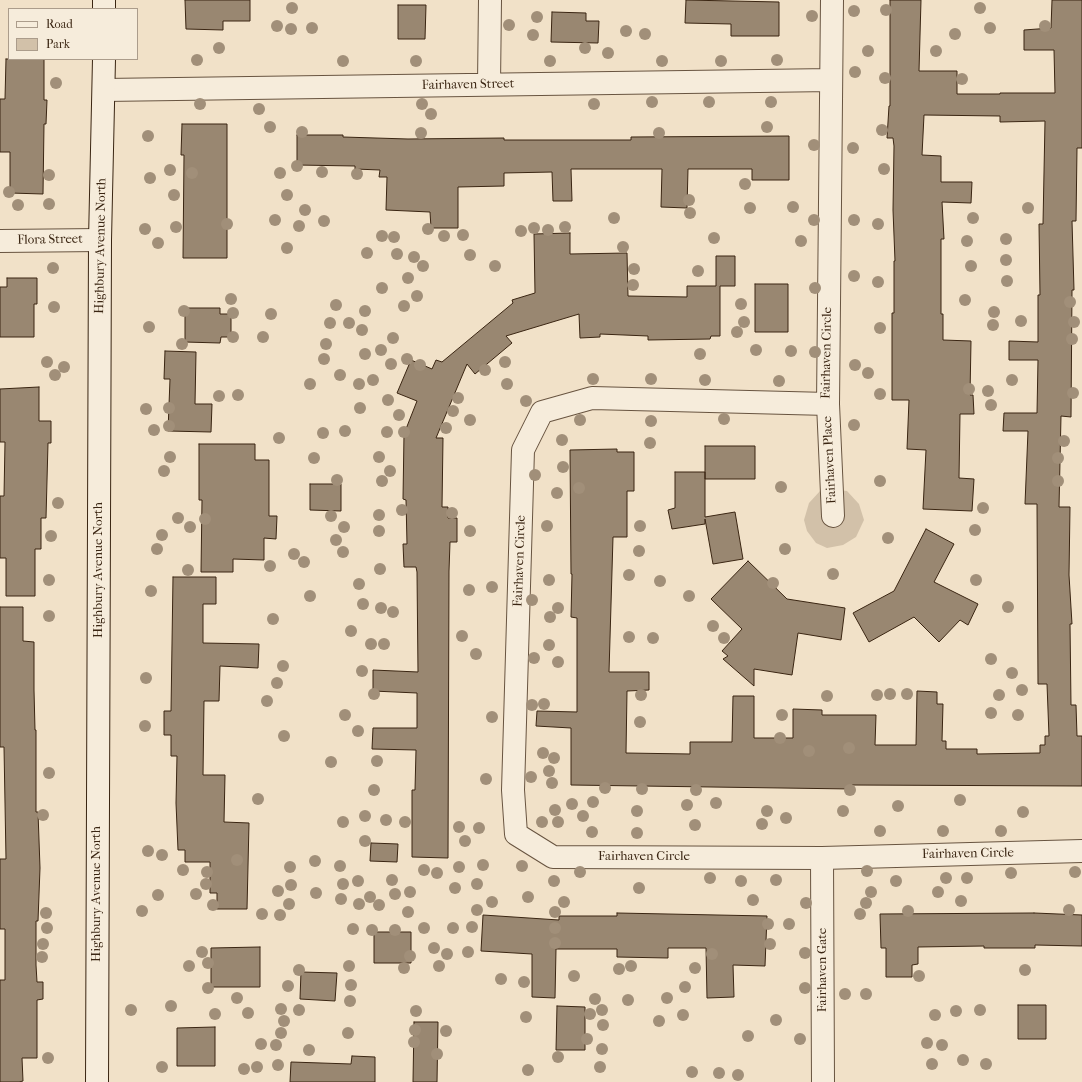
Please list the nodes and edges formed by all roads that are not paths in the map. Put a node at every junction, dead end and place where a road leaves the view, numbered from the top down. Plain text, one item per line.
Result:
1 (490, 0) edge
2 (832, 0) edge
3 (104, 60) edge
4 (831, 80) junction
5 (489, 84) junction
6 (104, 90) junction
7 (100, 240) junction
8 (0, 241) edge
9 (828, 404) junction
10 (833, 516) dead end
11 (1082, 851) edge
12 (822, 858) junction
13 (97, 1082) edge
14 (823, 1082) edge

1 - 5 street
2 - 4 street, Fairhaven Circle
3 - 6 street, Highbury Avenue North
4 - 5 street, Fairhaven Street
4 - 9 street, Fairhaven Circle
5 - 6 street, Fairhaven Street
6 - 7 street, Highbury Avenue North
7 - 8 street, Flora Street
7 - 13 street, Highbury Avenue North
9 - 10 street, Fairhaven Place
9 - 12 street, Fairhaven Circle
11 - 12 street, Fairhaven Circle
12 - 14 street, Fairhaven Gate

